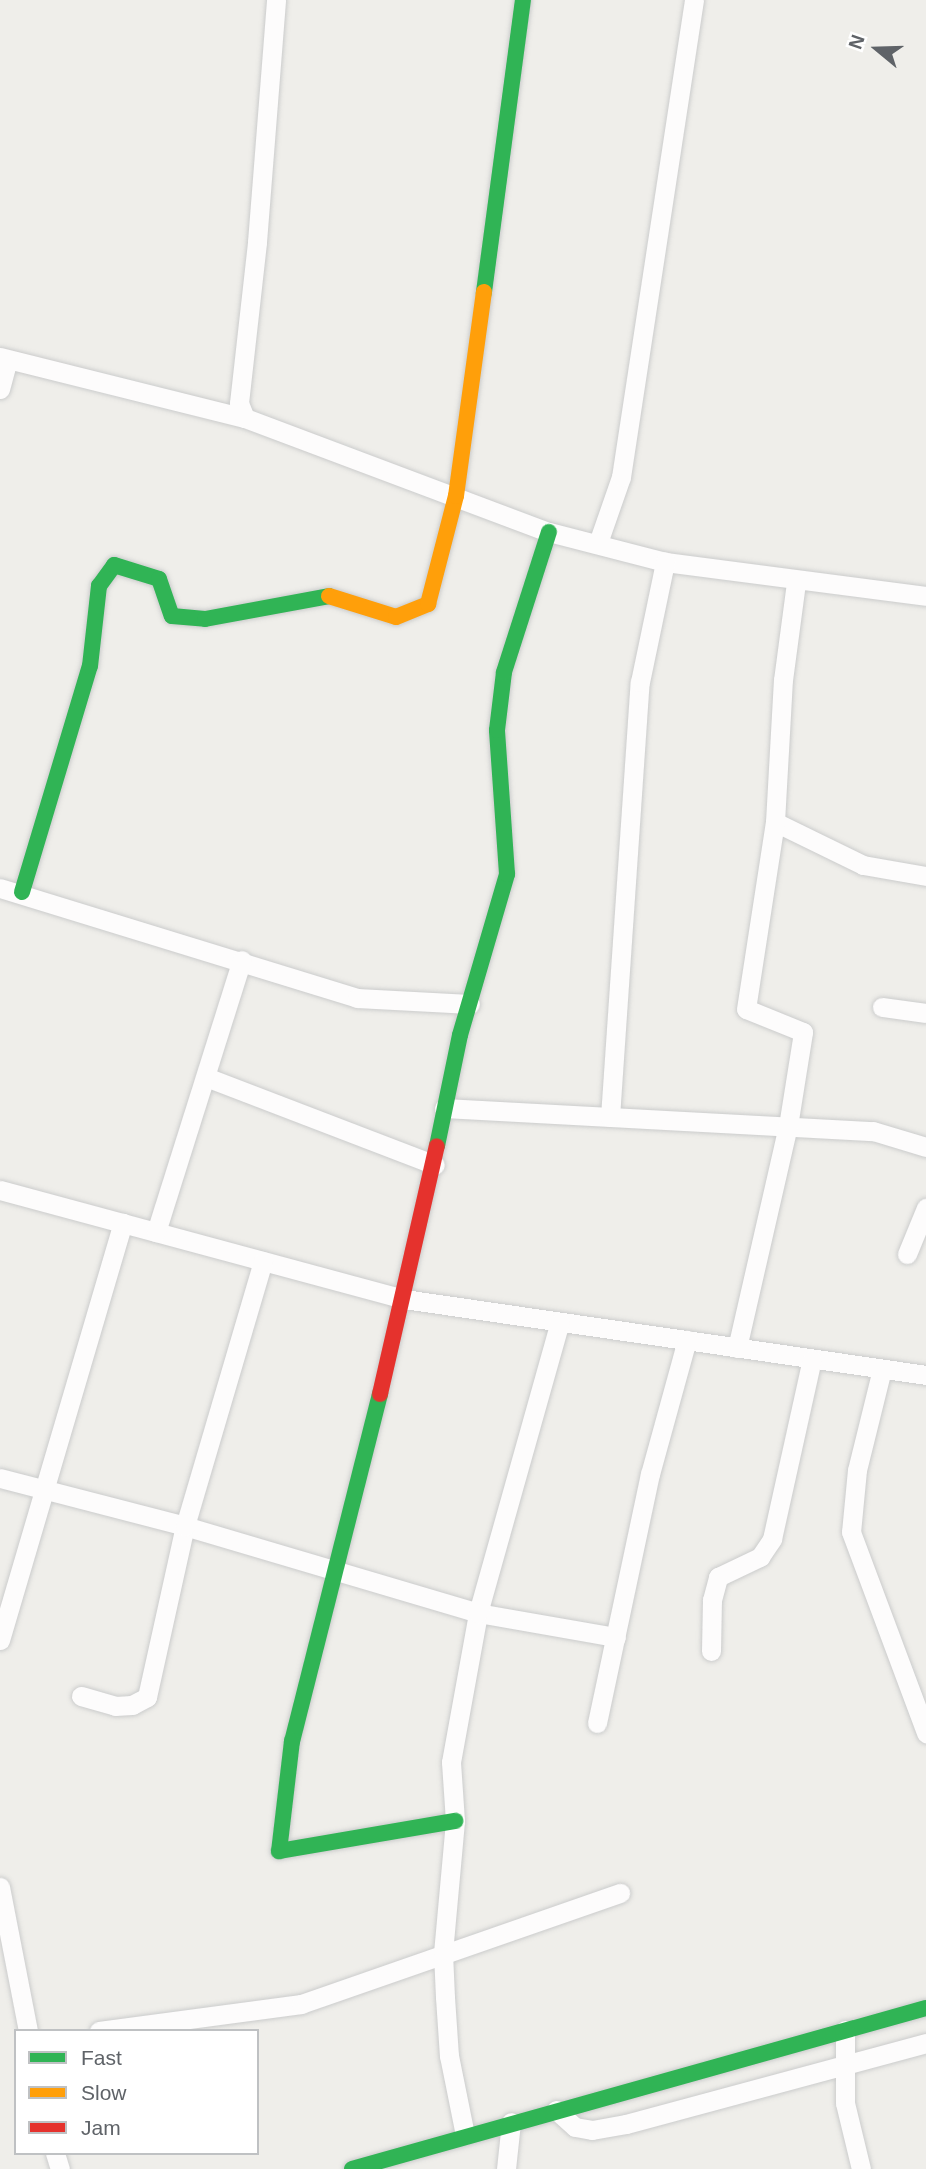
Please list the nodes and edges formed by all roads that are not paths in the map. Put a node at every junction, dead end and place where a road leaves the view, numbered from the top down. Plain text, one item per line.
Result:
1 (276, 0) edge
2 (523, 0) edge
3 (694, 0) edge
4 (4, 358) edge
5 (0, 389) edge
6 (245, 418) junction
7 (456, 496) junction
8 (549, 532) junction
9 (598, 542) junction
10 (665, 562) junction
11 (796, 582) junction
12 (926, 596) edge
13 (775, 822) junction
14 (926, 876) edge
15 (0, 888) edge
16 (22, 892) junction
17 (242, 960) junction
18 (470, 1004) junction
19 (882, 1007) dead end
20 (926, 1013) edge
21 (206, 1077) junction
22 (444, 1108) junction
23 (610, 1117) junction
24 (788, 1126) junction
25 (926, 1147) edge
26 (435, 1165) junction
27 (0, 1190) edge
28 (926, 1208) edge
29 (123, 1223) junction
30 (156, 1232) junction
31 (907, 1254) dead end
32 (263, 1261) junction
33 (404, 1299) junction
34 (560, 1322) junction
35 (687, 1340) junction
36 (737, 1348) junction
37 (812, 1359) junction
38 (882, 1369) junction
39 (926, 1376) edge
40 (0, 1478) edge
41 (44, 1491) junction
42 (185, 1526) junction
43 (336, 1568) junction
44 (478, 1613) junction
45 (616, 1637) junction
46 (0, 1640) edge
47 (711, 1651) dead end
48 (81, 1696) dead end
49 (597, 1723) dead end
50 (926, 1733) edge
51 (455, 1821) junction
52 (0, 1888) edge
53 (620, 1893) dead end
54 (443, 1953) junction
55 (926, 2008) edge
56 (28, 2029) edge
57 (114, 2029) edge
58 (845, 2030) junction
59 (926, 2043) edge
60 (843, 2063) junction
61 (703, 2069) junction
62 (709, 2101) junction
63 (556, 2110) junction
64 (511, 2122) junction
65 (465, 2135) junction
66 (352, 2169) edge
67 (506, 2169) edge
68 (861, 2169) edge

1 - 6 street
2 - 7 street
3 - 9 street
4 - 5 street
4 - 6 street
6 - 7 street
7 - 8 street
7 - 16 street
8 - 9 street
8 - 18 street
9 - 10 street
10 - 11 street
10 - 23 street
11 - 12 street
11 - 13 street
13 - 14 street
13 - 24 street
15 - 16 street
16 - 17 street
17 - 18 street
17 - 21 street
18 - 22 street
19 - 20 street
21 - 26 street
21 - 30 street
22 - 23 street
22 - 26 street
23 - 24 street
24 - 25 street
24 - 36 street
26 - 33 street
27 - 29 street
28 - 31 street
29 - 30 street
29 - 41 street
30 - 32 street
32 - 33 street
32 - 42 street
33 - 34 street
33 - 43 street
34 - 35 street
34 - 44 street
35 - 36 street
35 - 45 street
36 - 37 street
37 - 38 street
37 - 47 street
38 - 39 street
38 - 50 street
40 - 41 street
41 - 42 street
41 - 46 street
42 - 43 street
42 - 48 street
43 - 44 street
43 - 51 street
44 - 45 street
44 - 51 street
45 - 49 street
51 - 54 street
52 - 56 street
53 - 54 street
54 - 57 street
54 - 65 street
55 - 58 street
58 - 60 street
58 - 61 street
59 - 60 street
60 - 62 street
60 - 68 street
61 - 62 street
61 - 63 street
62 - 63 street
63 - 64 street
64 - 65 street
64 - 67 street
65 - 66 street

